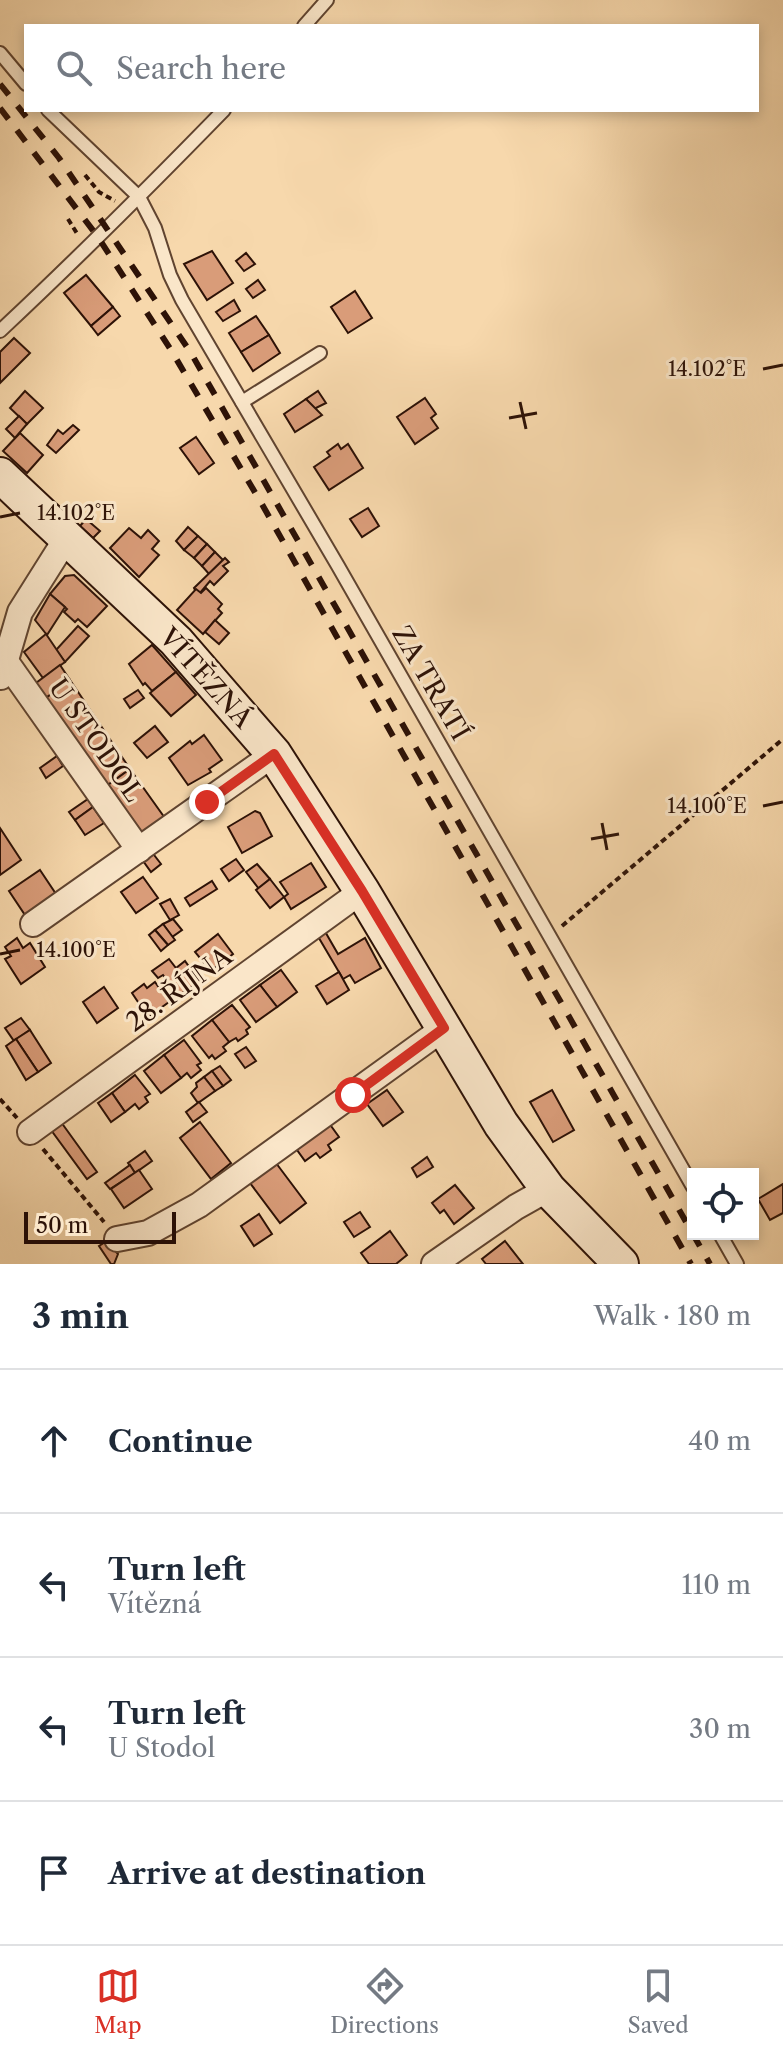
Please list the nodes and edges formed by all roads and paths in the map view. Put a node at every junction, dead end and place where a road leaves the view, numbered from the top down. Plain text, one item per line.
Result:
1 (327, 0) edge
2 (306, 24) edge
3 (0, 53) edge
4 (24, 82) edge
5 (50, 112) edge
6 (222, 112) edge
7 (85, 175) dead end
8 (139, 197) junction
9 (124, 212) junction
10 (0, 331) edge
11 (320, 353) dead end
12 (242, 402) junction
13 (0, 475) edge
14 (66, 539) junction
15 (3, 671) edge
16 (783, 739) edge
17 (274, 754) junction
18 (139, 850) junction
19 (362, 891) junction
20 (33, 924) dead end
21 (549, 936) junction
22 (444, 1028) junction
23 (0, 1099) edge
24 (30, 1132) junction
25 (687, 1177) edge
26 (548, 1189) junction
27 (117, 1239) joint
28 (723, 1240) edge
29 (434, 1264) edge
30 (621, 1264) edge
31 (737, 1264) edge

1 - 2 lane
3 - 4 lane
5 - 8 lane
6 - 8 lane
7 - 9 path
8 - 9 lane
8 - 12 lane, ZA TRATÍ
9 - 10 lane
11 - 12 lane
12 - 21 lane, ZA TRATÍ
13 - 14 main road, VÍTĚZNÁ
14 - 15 street, U STODOL
14 - 17 main road, VÍTĚZNÁ
15 - 18 street, U STODOL
16 - 21 path
17 - 18 street
17 - 19 main road, VÍTĚZNÁ
18 - 20 street
19 - 22 main road, VÍTĚZNÁ
19 - 24 street, 28. ŘÍJNA
21 - 25 lane, ZA TRATÍ
22 - 26 main road, VÍTĚZNÁ
22 - 27 street
23 - 24 path
24 - 27 path
26 - 29 street
26 - 30 main road, VÍTĚZNÁ
28 - 31 lane

